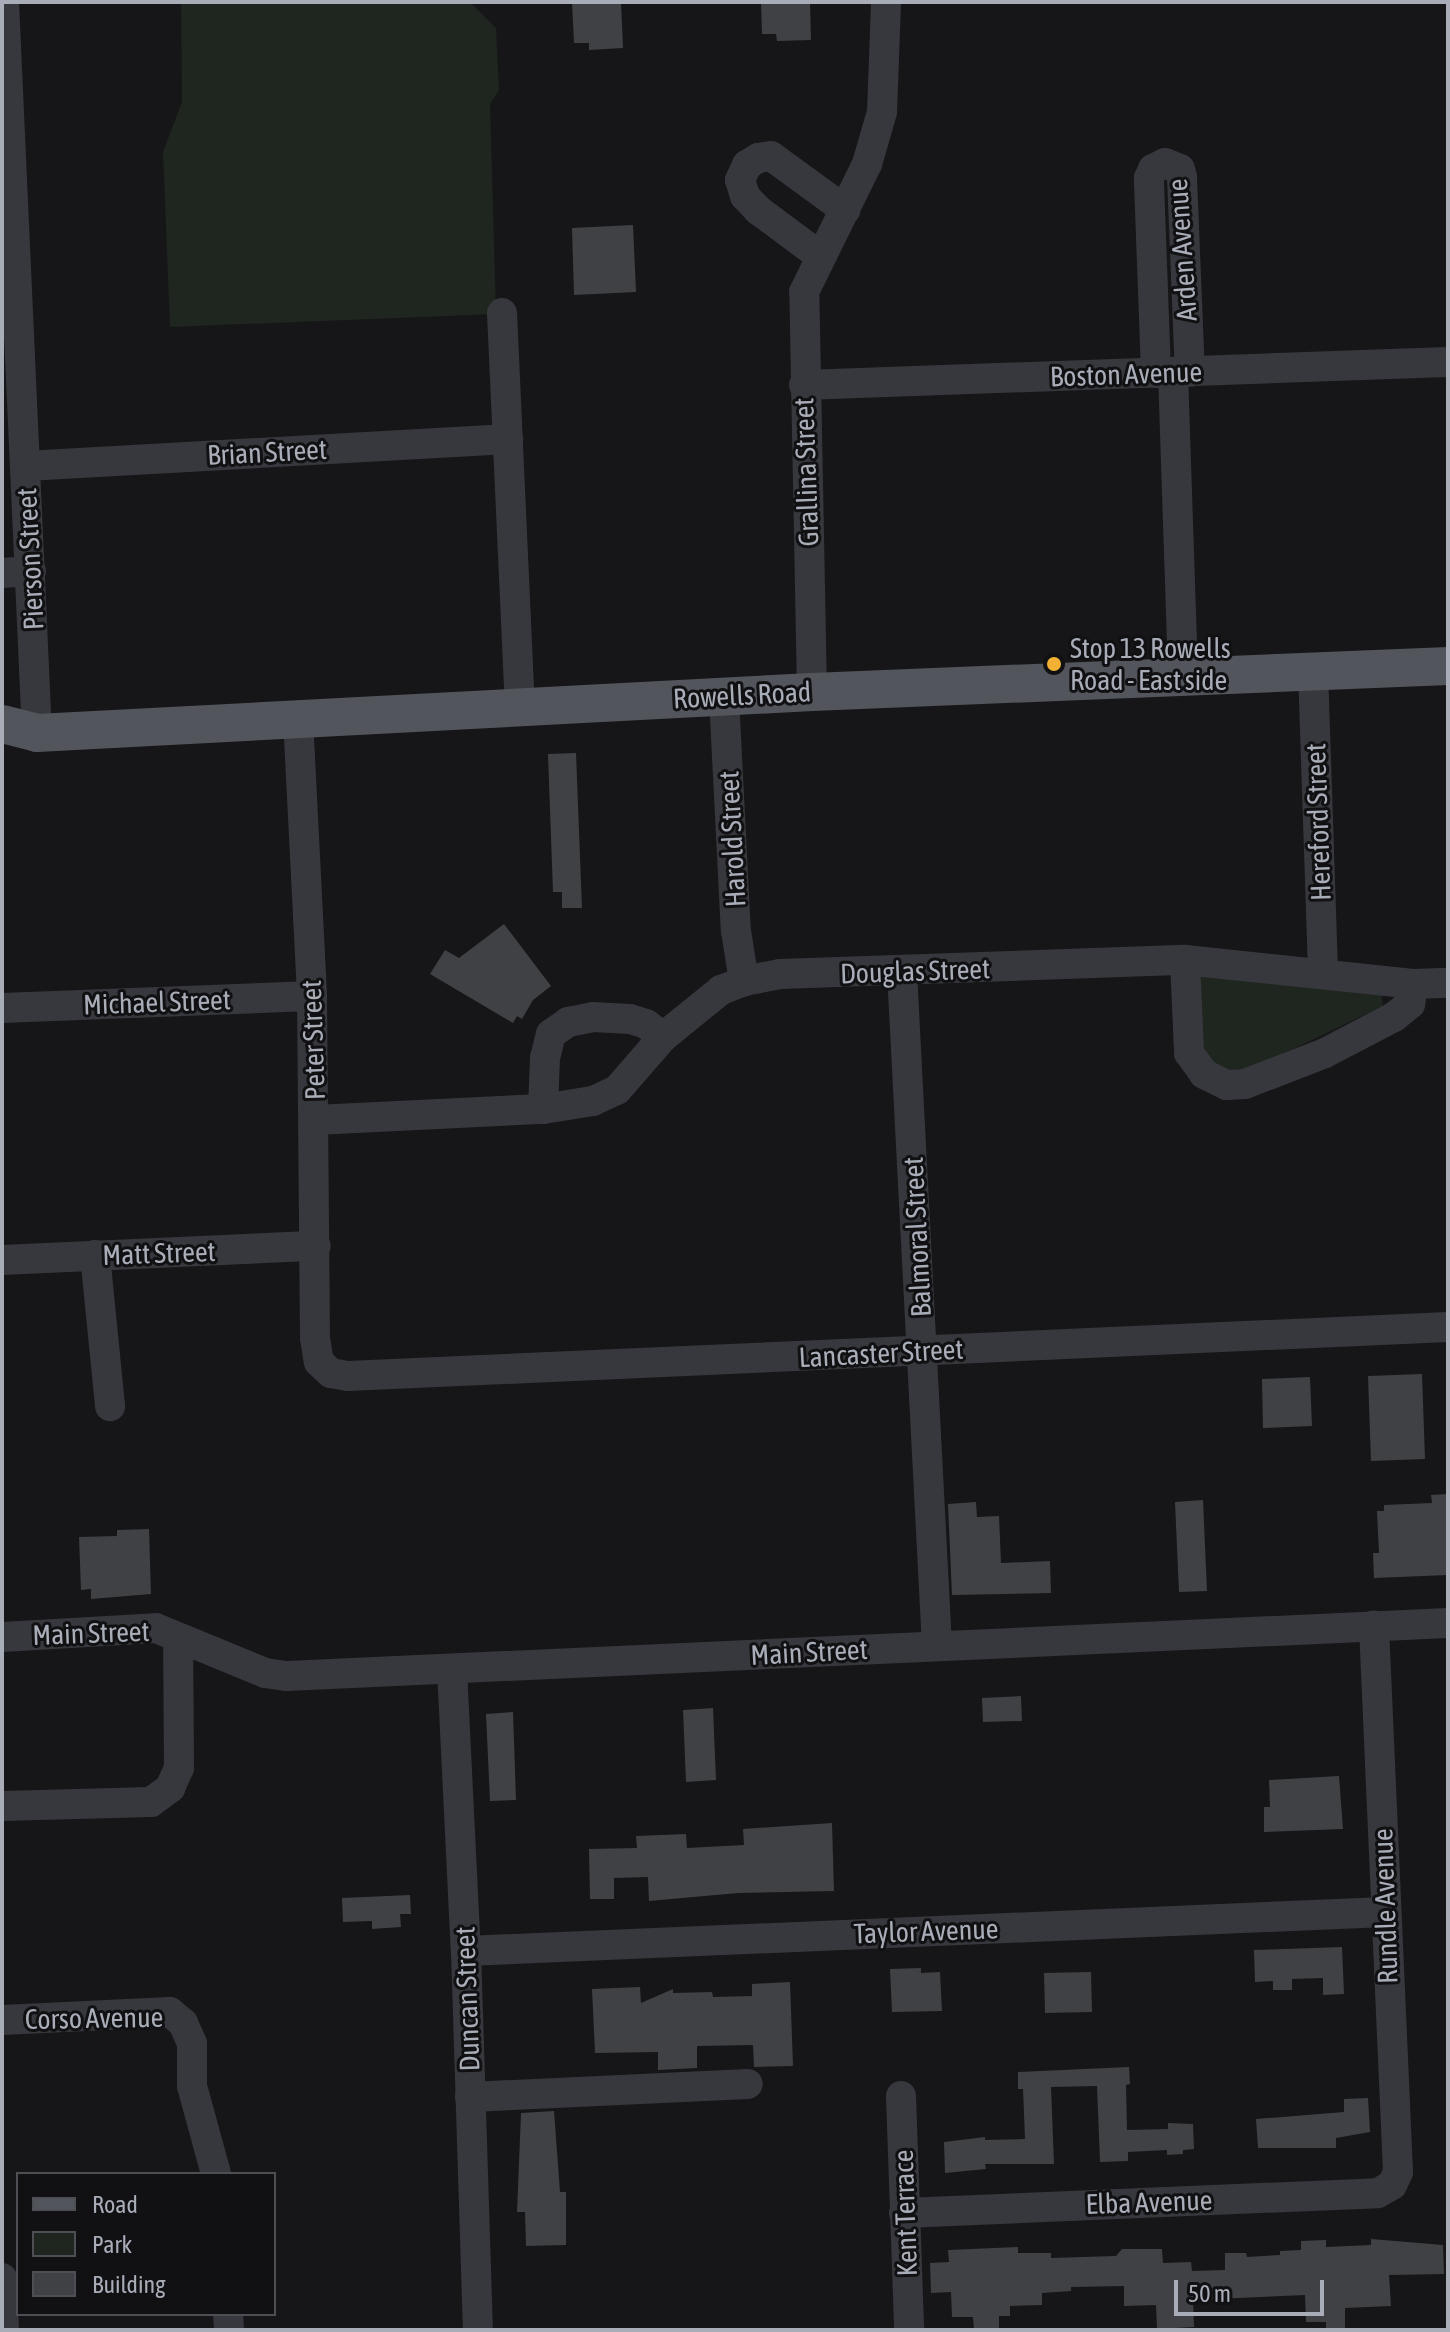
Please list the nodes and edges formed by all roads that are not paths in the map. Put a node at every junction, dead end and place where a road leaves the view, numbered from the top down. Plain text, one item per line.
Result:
1 (4, 2) edge
2 (886, 2) edge
3 (845, 210) junction
4 (820, 256) junction
5 (502, 313) dead end
6 (1448, 362) edge
7 (1173, 372) junction
8 (804, 385) junction
9 (508, 439) junction
10 (26, 466) junction
11 (16, 572) edge
12 (1448, 666) edge
13 (1313, 670) junction
14 (1183, 676) junction
15 (812, 692) junction
16 (724, 697) junction
17 (520, 706) junction
18 (298, 718) junction
19 (20, 729) edge
20 (2, 747) edge
21 (1185, 960) junction
22 (902, 972) junction
23 (1323, 974) junction
24 (744, 981) junction
25 (1448, 983) edge
26 (1413, 984) junction
27 (312, 996) junction
28 (2, 1008) edge
29 (663, 1037) junction
30 (543, 1109) junction
31 (315, 1120) junction
32 (316, 1246) junction
33 (95, 1255) junction
34 (2, 1260) edge
35 (1448, 1327) edge
36 (923, 1351) junction
37 (319, 1362) joint
38 (110, 1406) dead end
39 (1448, 1623) edge
40 (1374, 1626) junction
41 (2, 1637) edge
42 (178, 1638) junction
43 (937, 1646) junction
44 (452, 1669) junction
45 (2, 1806) edge
46 (1385, 1912) junction
47 (466, 1951) junction
48 (2, 2020) edge
49 (748, 2084) dead end
50 (901, 2096) dead end
51 (470, 2097) junction
52 (215, 2172) edge
53 (1392, 2185) joint
54 (904, 2213) junction
55 (2, 2278) edge
56 (4, 2330) edge
57 (478, 2330) edge
58 (909, 2330) edge

1 - 10 street, Pierson Street
2 - 3 street, Grallina Street
3 - 4 street, Grallina Street
3 - 4 street
4 - 8 street, Grallina Street
5 - 9 street
6 - 7 street, Boston Avenue
7 - 7 street, Arden Avenue
7 - 8 street, Boston Avenue
7 - 14 street, Arden Avenue
8 - 15 street, Grallina Street
9 - 10 street, Brian Street
9 - 17 street
10 - 11 street, Pierson Street
11 - 19 street, Pierson Street
12 - 13 main road, Rowells Road
13 - 14 main road, Rowells Road
13 - 23 street, Hereford Street
14 - 15 main road, Rowells Road
15 - 16 main road, Rowells Road
16 - 17 main road, Rowells Road
16 - 24 street, Harold Street
17 - 18 main road, Rowells Road
18 - 19 main road, Rowells Road
18 - 27 street, Peter Street
19 - 20 main road, Rowells Road
21 - 22 street, Douglas Street
21 - 23 street, Douglas Street
21 - 26 street
22 - 24 street, Douglas Street
22 - 36 street, Balmoral Street
23 - 26 street, Douglas Street
24 - 29 street, Douglas Street
25 - 26 street, Douglas Street
27 - 28 street, Michael Street
27 - 31 street, Peter Street
29 - 30 street, Douglas Street
29 - 30 street
30 - 31 street, Douglas Street
31 - 32 street, Peter Street
32 - 33 street, Matt Street
32 - 37 street, Peter Street
33 - 34 street, Matt Street
33 - 38 street
35 - 36 street, Lancaster Street
36 - 37 street, Lancaster Street
36 - 43 street, Balmoral Street
39 - 40 street, Main Street
40 - 43 street, Main Street
40 - 46 street, Rundle Avenue
41 - 42 street, Main Street
42 - 44 street, Main Street
42 - 45 street, Main Street
43 - 44 street, Main Street
44 - 47 street, Duncan Street
46 - 47 street, Taylor Avenue
46 - 53 street, Rundle Avenue
47 - 51 street, Duncan Street
48 - 52 street, Corso Avenue
49 - 51 street
50 - 54 street, Kent Terrace
51 - 57 street, Duncan Street
53 - 54 street, Elba Avenue
54 - 58 street, Kent Terrace
55 - 56 street

